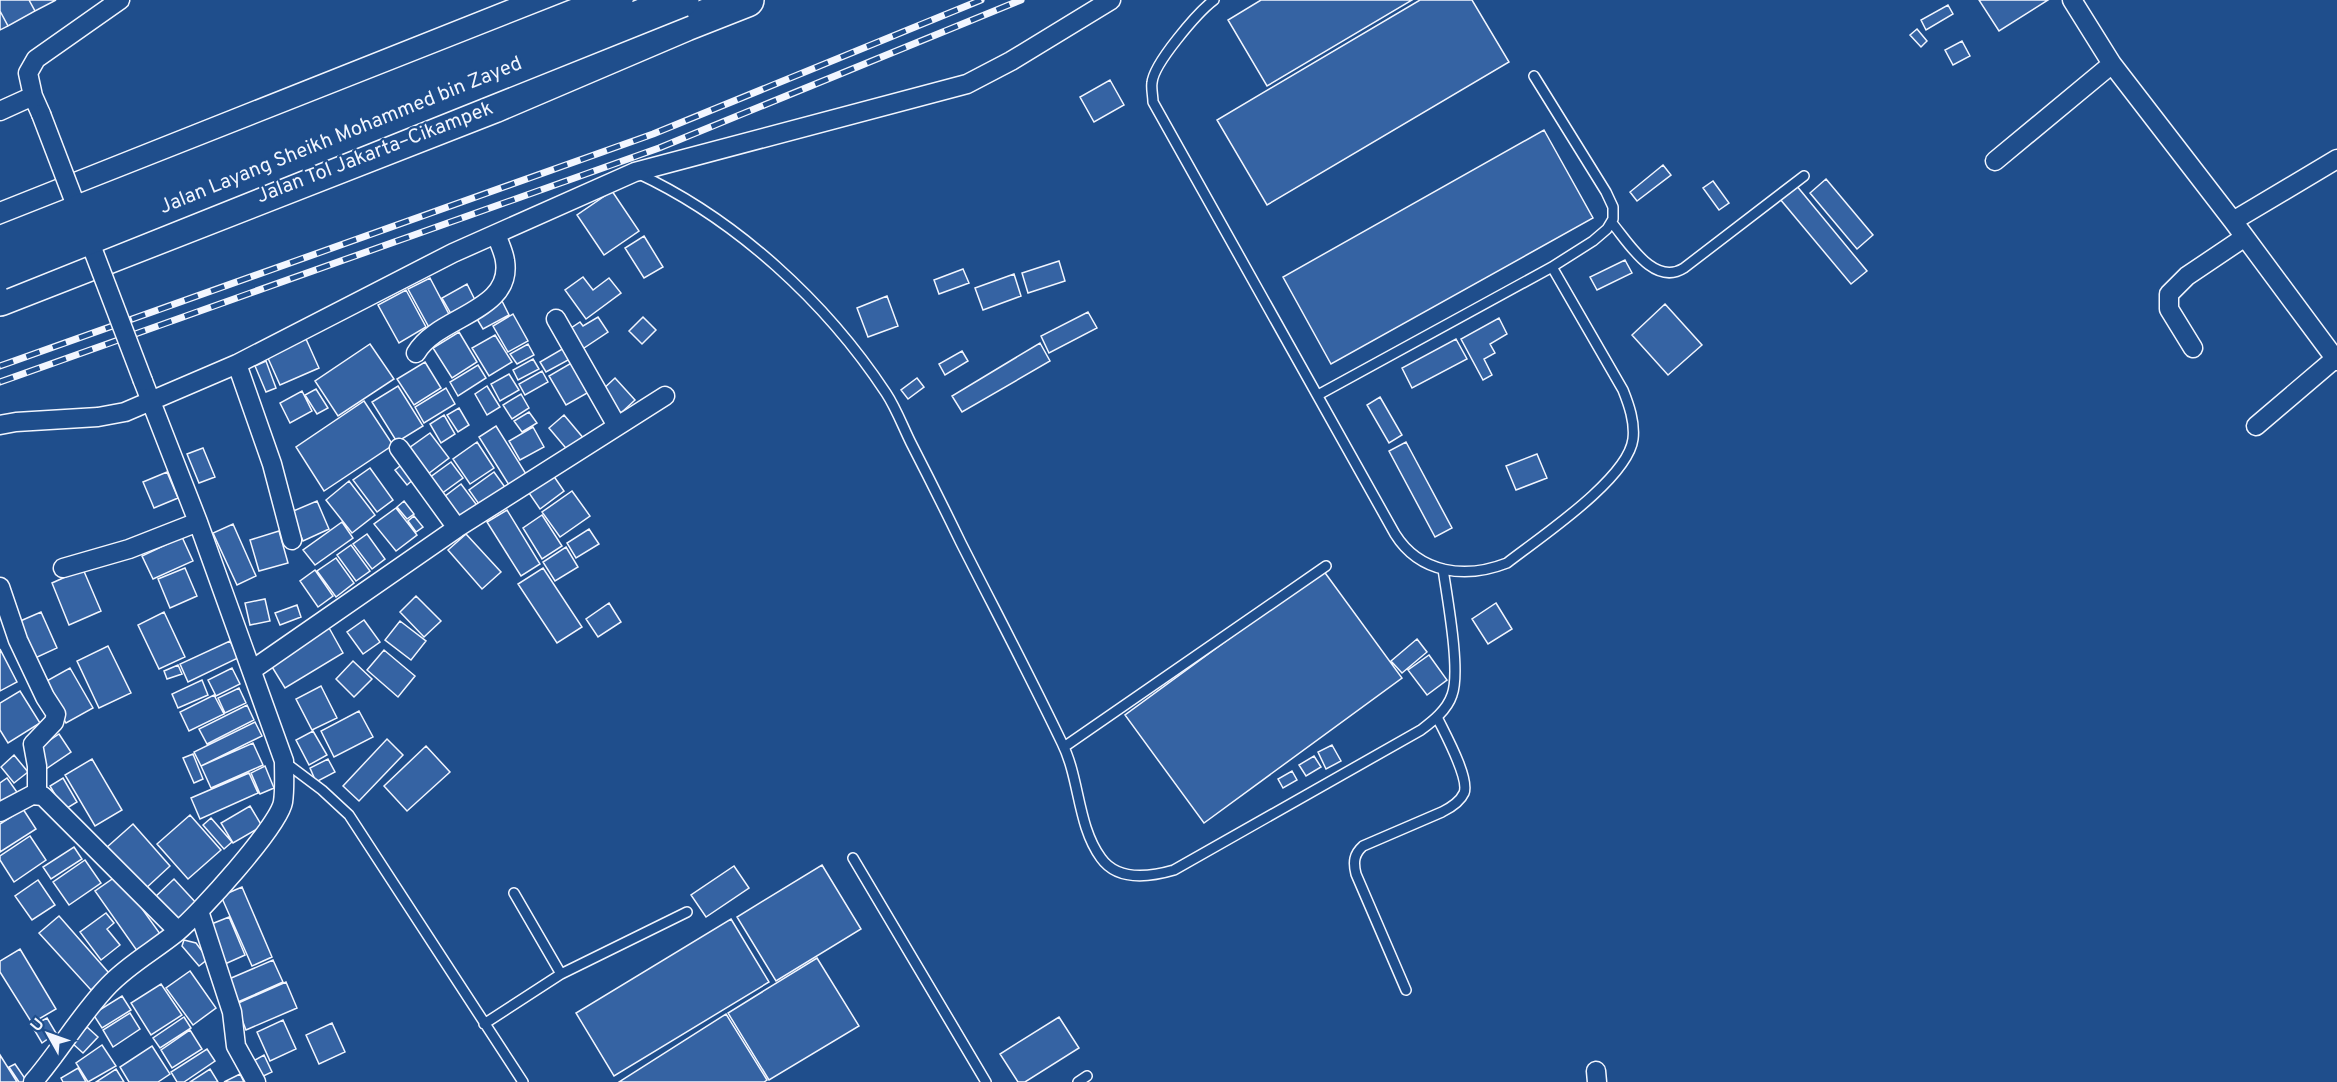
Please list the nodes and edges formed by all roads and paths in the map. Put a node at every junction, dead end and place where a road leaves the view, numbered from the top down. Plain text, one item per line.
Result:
1 (120, 0) edge
2 (554, 0) edge
3 (616, 0) edge
4 (682, 0) edge
5 (747, 0) edge
6 (1111, 0) edge
7 (1214, 0) edge
8 (2072, 0) edge
9 (2112, 64) junction
10 (1534, 76) dead end
11 (33, 96) junction
12 (0, 111) edge
13 (2337, 159) edge
14 (1995, 161) dead end
15 (635, 172) junction
16 (1804, 176) dead end
17 (0, 220) edge
18 (2234, 221) junction
19 (1612, 223) junction
20 (496, 234) junction
21 (2245, 237) junction
22 (0, 243) edge
23 (1552, 267) junction
24 (0, 273) edge
25 (0, 299) edge
26 (556, 319) dead end
27 (2193, 348) dead end
28 (416, 353) dead end
29 (2336, 359) edge
30 (237, 364) junction
31 (1318, 395) junction
32 (665, 396) dead end
33 (150, 402) junction
34 (0, 425) edge
35 (617, 426) junction
36 (2256, 426) dead end
37 (399, 448) dead end
38 (198, 522) junction
39 (457, 528) junction
40 (292, 540) dead end
41 (1326, 566) dead end
42 (63, 568) dead end
43 (1443, 569) junction
44 (0, 587) edge
45 (252, 670) junction
46 (1437, 717) junction
47 (1064, 747) junction
48 (284, 761) junction
49 (37, 795) junction
50 (0, 812) edge
51 (853, 858) dead end
52 (514, 893) dead end
53 (199, 911) junction
54 (687, 912) dead end
55 (178, 931) junction
56 (561, 974) junction
57 (1406, 990) dead end
58 (484, 1024) junction
59 (33, 1082) edge
60 (255, 1082) edge
61 (522, 1082) edge
62 (986, 1082) edge

1 - 11 street
2 - 17 highway
3 - 22 highway, Jalan Layang Sheikh Mohammed bin Zayed, bridge
4 - 24 highway, Jalan Layang Sheikh Mohammed bin Zayed, bridge
5 - 25 highway, Jalan Tol Jakarta–Cikampek
6 - 15 street
7 - 31 lane
8 - 9 street
9 - 14 street
9 - 18 street
10 - 19 lane
11 - 12 street
11 - 33 street, bridge
13 - 18 street
15 - 20 street
15 - 47 lane
16 - 19 lane
18 - 21 street
19 - 23 lane
20 - 28 street
20 - 30 street
21 - 27 street
21 - 29 street
23 - 31 lane
23 - 43 lane
26 - 35 street
29 - 36 street
30 - 33 street
30 - 40 street
31 - 43 lane
32 - 35 street
33 - 34 street
33 - 38 street
35 - 39 street
37 - 39 street
38 - 42 street
38 - 45 street
39 - 45 street
41 - 47 lane
43 - 46 lane
44 - 49 street
45 - 48 street
46 - 47 lane
46 - 57 lane
48 - 53 street
48 - 58 lane
49 - 50 street
49 - 55 street
51 - 62 lane
52 - 56 lane
53 - 55 street
53 - 60 street
54 - 56 lane
55 - 59 street
56 - 58 lane
58 - 61 lane

